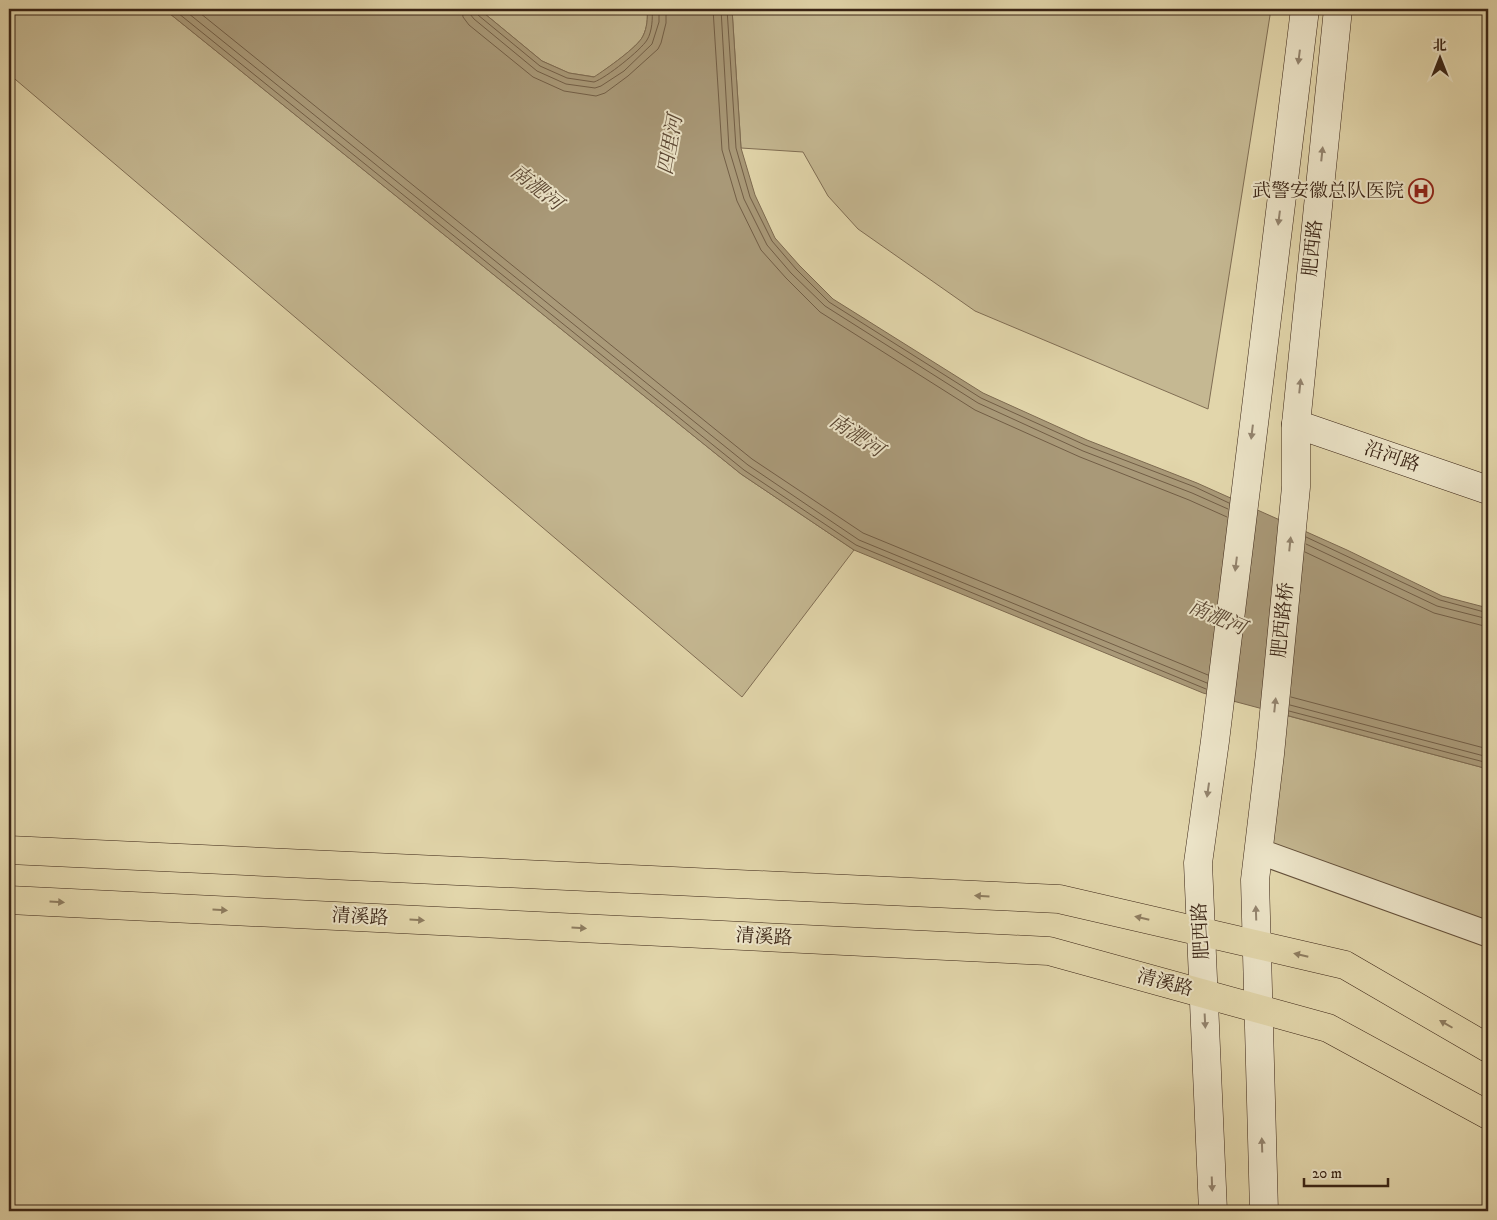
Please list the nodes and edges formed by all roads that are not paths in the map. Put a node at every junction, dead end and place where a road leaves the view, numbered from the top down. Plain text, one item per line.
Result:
1 (1305, 9) edge
2 (1338, 9) edge
3 (1296, 424) junction
4 (1296, 487) joint
5 (1488, 490) edge
6 (9, 850) edge
7 (1258, 851) junction
8 (9, 900) edge
9 (1201, 932) junction
10 (1488, 934) edge
11 (1257, 944) junction
12 (1204, 994) junction
13 (1258, 1009) junction
14 (1488, 1048) edge
15 (1488, 1115) edge
16 (1213, 1211) edge
17 (1264, 1211) edge

1 -> 9 main road, 肥西路
3 -> 2 main road, 肥西路
3 - 4 main road, 肥西路
3 - 5 main road, 沿河路
7 -> 4 main road, 肥西路桥
9 -> 6 main road
7 - 10 street
11 -> 7 main road
8 -> 12 main road, 清溪路
9 - 11 main road
9 - 12 main road, 肥西路
11 - 13 main road
14 -> 11 main road
12 - 13 main road, 清溪路
12 -> 16 main road, 肥西路
13 - 15 main road, 清溪路
17 -> 13 main road

